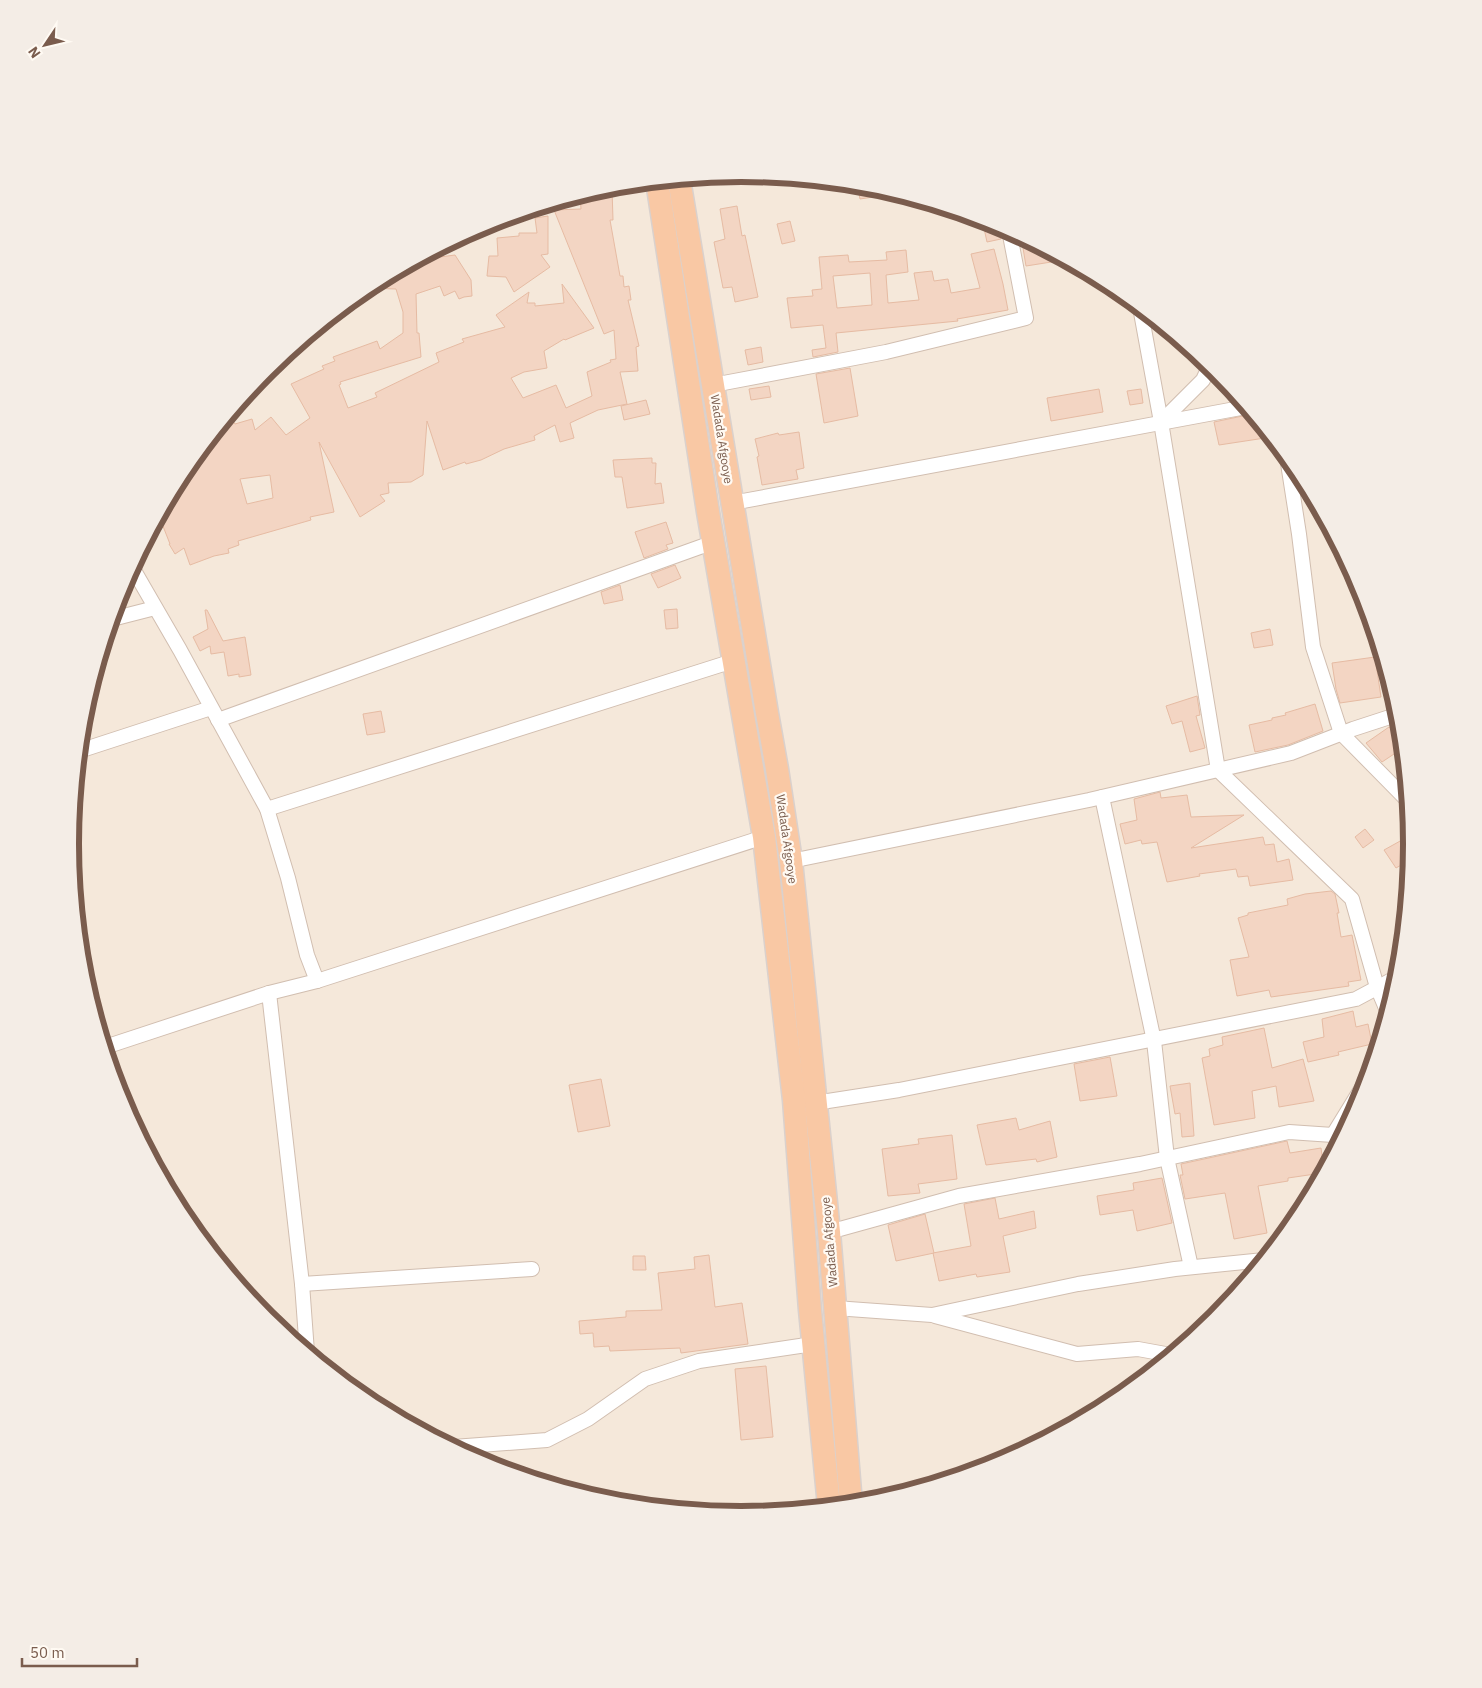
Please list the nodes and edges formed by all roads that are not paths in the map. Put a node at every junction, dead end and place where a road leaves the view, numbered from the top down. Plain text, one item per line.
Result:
1 (680, 185) edge
2 (658, 187) edge
3 (1011, 240) edge
4 (1142, 317) edge
5 (1206, 373) edge
6 (713, 385) junction
7 (1240, 408) edge
8 (1160, 422) junction
9 (1289, 473) edge
10 (732, 503) junction
11 (714, 542) junction
12 (136, 575) edge
13 (156, 608) junction
14 (119, 617) edge
15 (733, 661) junction
16 (214, 714) junction
17 (1391, 717) edge
18 (1341, 733) junction
19 (86, 748) edge
20 (1218, 770) junction
21 (1401, 794) edge
22 (1102, 797) junction
23 (267, 809) junction
24 (764, 837) junction
25 (791, 861) junction
26 (317, 981) junction
27 (1389, 981) edge
28 (1377, 987) junction
29 (269, 993) junction
30 (1384, 1003) edge
31 (1154, 1041) junction
32 (110, 1045) edge
33 (815, 1103) junction
34 (1335, 1137) edge
35 (1167, 1158) junction
36 (829, 1232) junction
37 (1255, 1261) edge
38 (1191, 1267) junction
39 (532, 1269) dead end
40 (302, 1284) junction
41 (835, 1308) junction
42 (932, 1315) junction
43 (813, 1344) junction
44 (307, 1345) edge
45 (1163, 1354) edge
46 (466, 1446) edge
47 (850, 1497) edge
48 (828, 1501) edge

1 - 6 highway, Wadada Afgooye
2 - 11 highway, Wadada Afgooye
3 - 6 street
4 - 8 street
5 - 8 street
6 - 10 highway, Wadada Afgooye
7 - 8 street
8 - 10 street
8 - 20 street
9 - 18 street
10 - 25 highway, Wadada Afgooye
11 - 15 highway, Wadada Afgooye
11 - 16 street
12 - 13 street
13 - 14 street
13 - 16 street
15 - 23 street
15 - 24 highway, Wadada Afgooye
16 - 19 street
16 - 23 street
17 - 18 street
18 - 20 street
18 - 21 street
20 - 22 street
20 - 28 street
22 - 25 street
22 - 31 street
23 - 26 street
24 - 26 street
24 - 43 highway, Wadada Afgooye
25 - 33 highway, Wadada Afgooye
26 - 29 street
27 - 28 street
28 - 30 street
28 - 31 street
29 - 32 street
29 - 40 street
31 - 33 street
31 - 35 street
33 - 36 highway, Wadada Afgooye
34 - 35 street
35 - 36 street
35 - 38 street
36 - 41 highway, Wadada Afgooye
37 - 38 street
38 - 42 street
39 - 40 street
40 - 44 street
41 - 42 street
41 - 47 highway, Wadada Afgooye
42 - 45 street
43 - 46 street
43 - 48 highway, Wadada Afgooye

